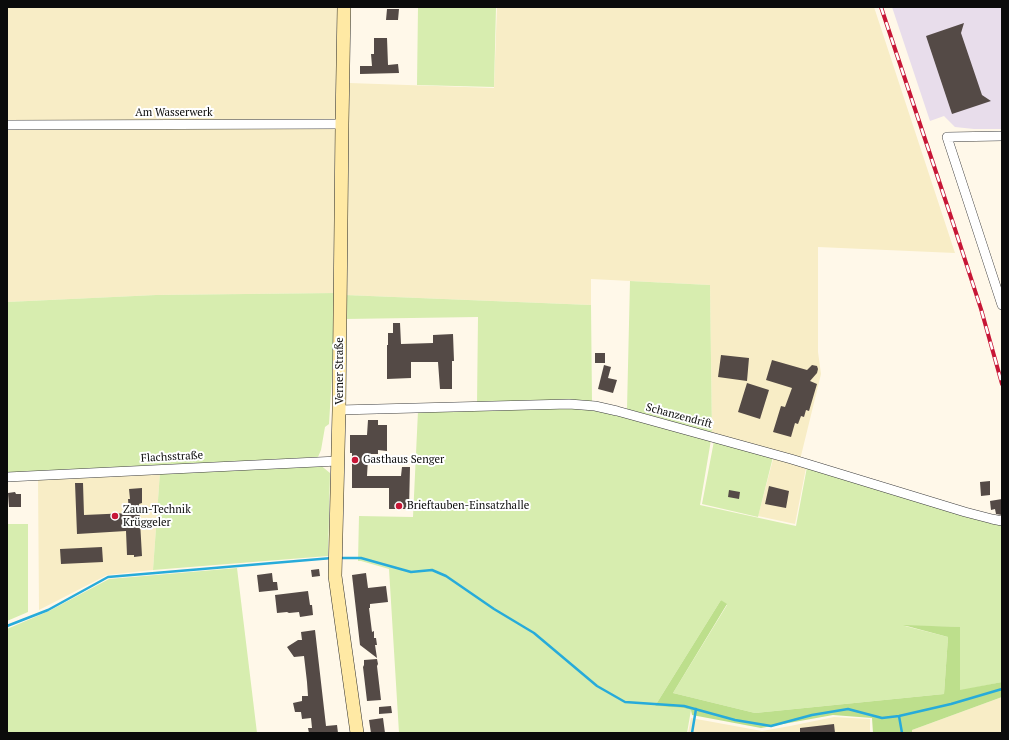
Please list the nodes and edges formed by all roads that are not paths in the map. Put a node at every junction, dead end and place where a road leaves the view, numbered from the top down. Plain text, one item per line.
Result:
1 (344, 7) edge
2 (342, 124) junction
3 (7, 125) edge
4 (1002, 136) edge
5 (1002, 304) edge
6 (339, 410) junction
7 (338, 461) junction
8 (7, 477) edge
9 (1002, 520) edge
10 (357, 733) edge

1 - 2 street, Verner Straße
2 - 3 street, Am Wasserwerk
2 - 6 street, Verner Straße
4 - 5 street
6 - 7 street, Verner Straße
6 - 9 street, Schanzendrift
7 - 8 street, Flachsstraße
7 - 10 street, Verner Straße

